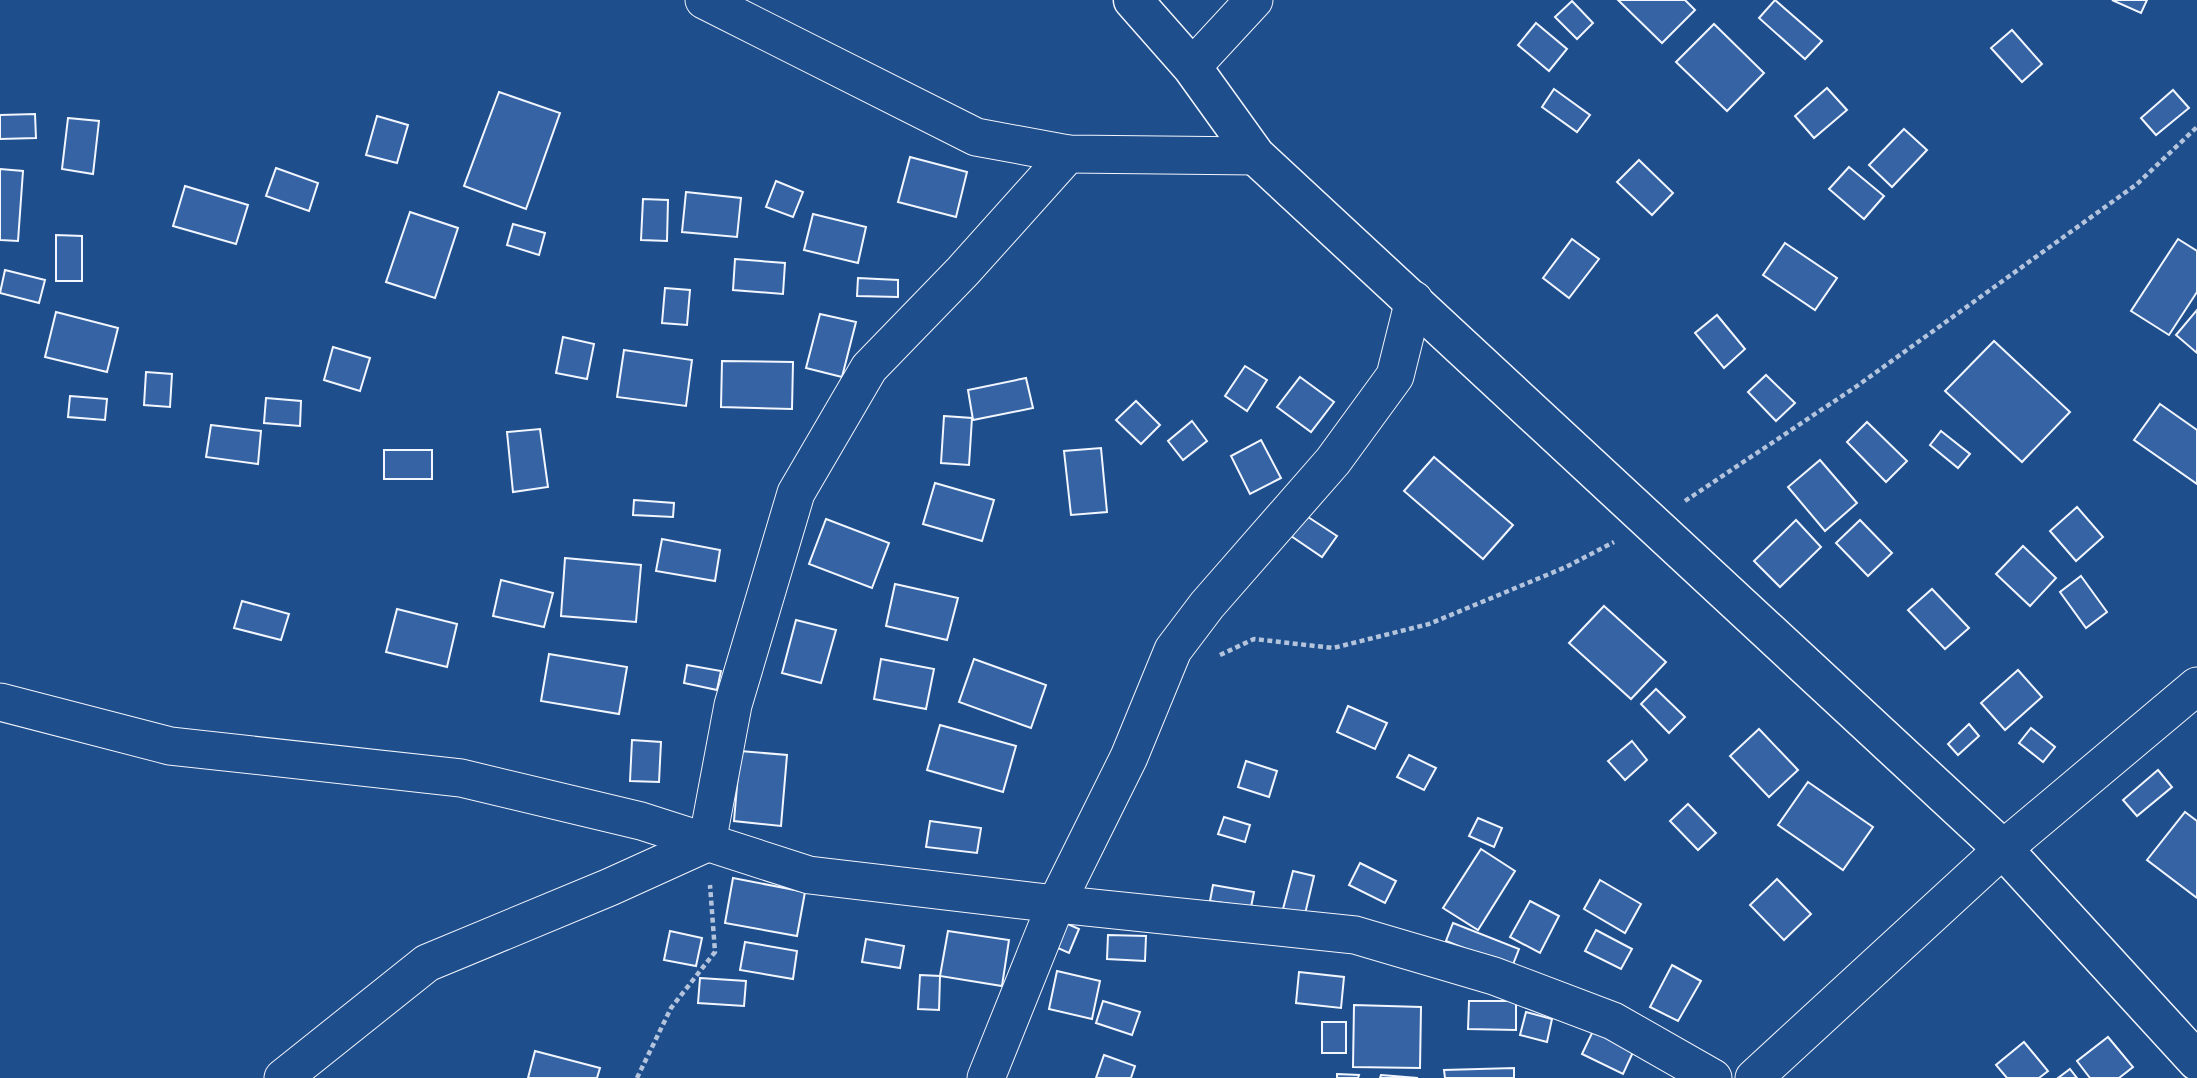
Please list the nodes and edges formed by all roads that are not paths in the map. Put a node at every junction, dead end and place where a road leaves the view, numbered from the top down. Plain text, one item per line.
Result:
1 (704, 0) edge
2 (1133, 0) edge
3 (1254, 0) edge
4 (1192, 67) junction
5 (1069, 154) junction
6 (1256, 156) junction
7 (1413, 300) junction
8 (2197, 686) edge
9 (0, 702) edge
10 (707, 843) junction
11 (2003, 849) junction
12 (1056, 904) junction
13 (2197, 1061) edge
14 (283, 1078) edge
15 (986, 1078) edge
16 (1713, 1078) edge
17 (1754, 1078) edge

1 - 5 street
2 - 4 main road
3 - 4 street
4 - 6 main road
5 - 6 street
5 - 10 street
6 - 7 main road
7 - 11 main road
7 - 12 street
8 - 11 street
9 - 10 street
10 - 12 street
10 - 14 street
11 - 13 main road
11 - 17 street
12 - 15 street
12 - 16 street

